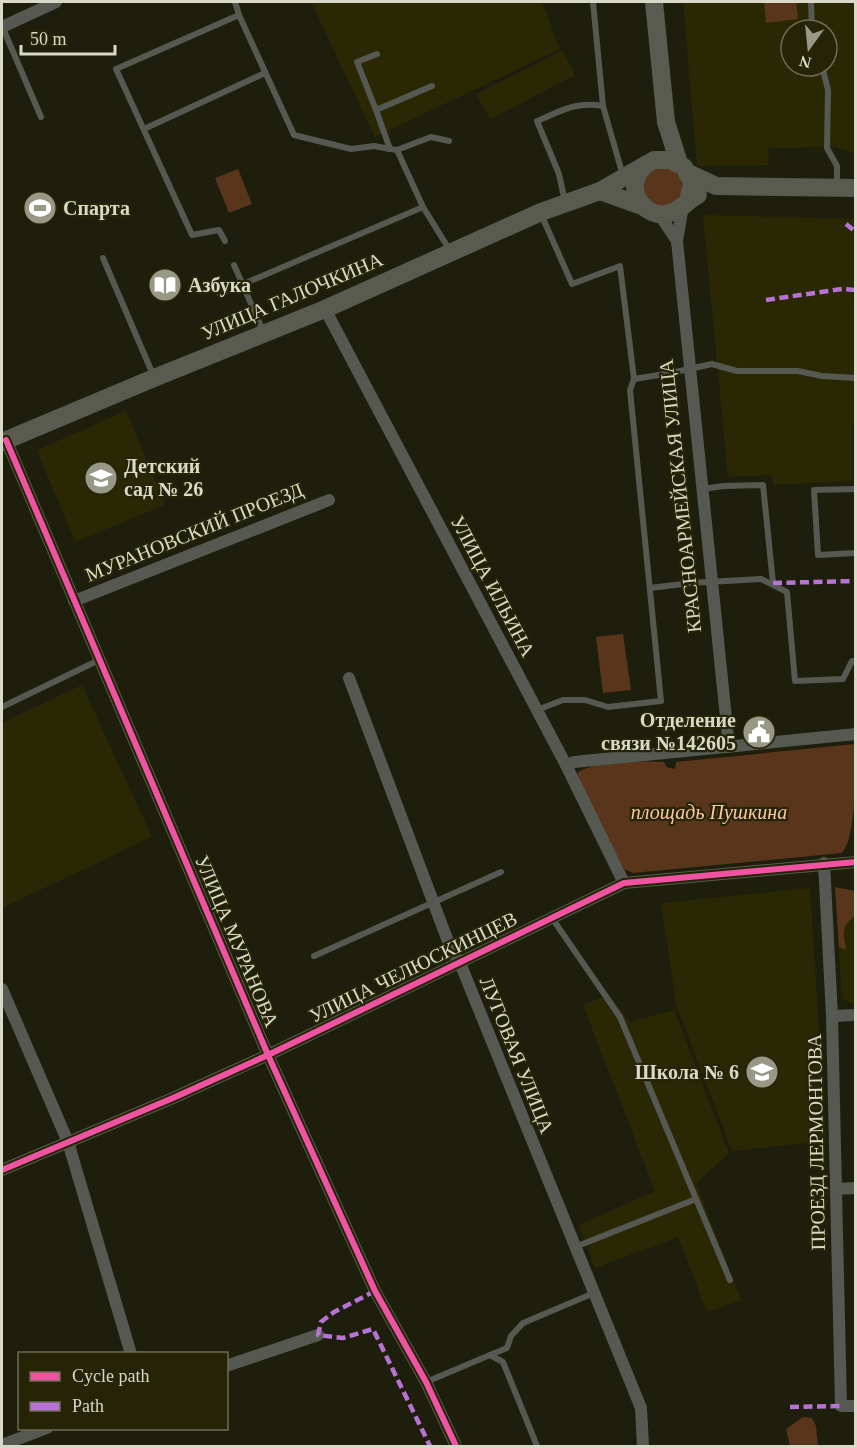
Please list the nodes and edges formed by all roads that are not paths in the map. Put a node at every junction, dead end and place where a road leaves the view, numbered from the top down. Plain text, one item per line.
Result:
1 (56, 2) edge
2 (235, 2) edge
3 (592, 2) edge
4 (654, 2) edge
5 (811, 2) edge
6 (239, 15) junction
7 (812, 18) edge
8 (2, 26) edge
9 (377, 54) dead end
10 (265, 73) junction
11 (825, 78) edge
12 (432, 86) dead end
13 (603, 106) junction
14 (376, 110) junction
15 (41, 117) dead end
16 (666, 122) junction
17 (144, 129) junction
18 (449, 141) dead end
19 (393, 149) junction
20 (649, 163) junction
21 (683, 168) junction
22 (623, 176) junction
23 (716, 186) junction
24 (837, 188) junction
25 (855, 188) edge
26 (600, 191) junction
27 (565, 203) junction
28 (686, 203) junction
29 (642, 206) junction
30 (423, 207) junction
31 (541, 213) junction
32 (659, 214) junction
33 (225, 241) dead end
34 (677, 241) junction
35 (451, 252) junction
36 (103, 258) dead end
37 (234, 265) dead end
38 (243, 283) junction
39 (219, 294) dead end
40 (325, 309) junction
41 (264, 334) junction
42 (689, 370) junction
43 (154, 378) junction
44 (855, 378) edge
45 (634, 379) junction
46 (4, 441) edge
47 (702, 489) junction
48 (855, 489) edge
49 (329, 500) dead end
50 (855, 553) edge
51 (711, 582) junction
52 (773, 583) junction
53 (650, 588) junction
54 (74, 601) junction
55 (99, 660) junction
56 (855, 662) edge
57 (349, 678) dead end
58 (2, 707) edge
59 (537, 710) junction
60 (855, 734) edge
61 (729, 747) junction
62 (566, 765) junction
63 (855, 862) edge
64 (824, 863) junction
65 (501, 872) dead end
66 (624, 883) junction
67 (433, 903) junction
68 (552, 918) junction
69 (314, 956) dead end
70 (460, 963) junction
71 (2, 989) edge
72 (855, 1015) edge
73 (832, 1016) junction
74 (268, 1055) junction
75 (68, 1142) junction
76 (2, 1170) edge
77 (836, 1188) junction
78 (855, 1188) edge
79 (696, 1199) junction
80 (575, 1247) junction
81 (730, 1280) dead end
82 (594, 1293) junction
83 (318, 1335) dead end
84 (131, 1352) edge
85 (490, 1355) junction
86 (228, 1365) edge
87 (426, 1382) junction
88 (855, 1406) edge
89 (42, 1430) edge
90 (2, 1445) edge
91 (456, 1446) edge
92 (537, 1446) edge
93 (644, 1446) edge

1 - 8 street
2 - 6 lane
3 - 13 lane
4 - 16 street
5 - 7 lane
6 - 10 lane
6 - 17 lane
8 - 15 lane
9 - 14 lane
10 - 17 lane
10 - 19 lane
11 - 24 lane
12 - 14 lane
13 - 22 lane
13 - 27 lane
14 - 19 lane
16 - 20 street
16 - 21 street
17 - 33 lane
18 - 19 lane
19 - 30 lane
20 - 21 street
20 - 22 street, УЛИЦА ГАЛОЧКИНА
20 - 29 street
21 - 23 street
21 - 28 street
22 - 26 street, УЛИЦА ГАЛОЧКИНА
23 - 24 street
23 - 28 street
24 - 25 street
26 - 27 street, УЛИЦА ГАЛОЧКИНА
26 - 29 street
27 - 31 street, УЛИЦА ГАЛОЧКИНА
28 - 32 street
28 - 34 street
29 - 32 street
30 - 35 lane
30 - 38 lane
31 - 35 street, УЛИЦА ГАЛОЧКИНА
31 - 45 lane
32 - 34 street
34 - 42 street, КРАСНОАРМЕЙСКАЯ УЛИЦА
35 - 40 street, УЛИЦА ГАЛОЧКИНА
36 - 43 lane
37 - 38 lane
38 - 39 lane
38 - 41 lane
40 - 41 street, УЛИЦА ГАЛОЧКИНА
40 - 59 street, УЛИЦА ИЛЬИНА
41 - 43 street, УЛИЦА ГАЛОЧКИНА
42 - 44 lane
42 - 45 lane
42 - 47 street, КРАСНОАРМЕЙСКАЯ УЛИЦА
43 - 46 street, УЛИЦА ГАЛОЧКИНА
45 - 53 lane
46 - 54 street, УЛИЦА МУРАНОВА
47 - 51 street, КРАСНОАРМЕЙСКАЯ УЛИЦА
47 - 52 lane
48 - 50 lane
49 - 54 street, МУРАНОВСКИЙ ПРОЕЗД
51 - 52 lane
51 - 53 lane
51 - 61 street, КРАСНОАРМЕЙСКАЯ УЛИЦА
52 - 56 lane
53 - 59 lane
54 - 55 street, УЛИЦА МУРАНОВА
55 - 58 lane
55 - 74 street, УЛИЦА МУРАНОВА
57 - 67 street, ЛУГОВАЯ УЛИЦА
59 - 62 street, УЛИЦА ИЛЬИНА
60 - 61 street
61 - 62 street
62 - 66 street, УЛИЦА ИЛЬИНА
63 - 64 street, УЛИЦА ЧЕЛЮСКИНЦЕВ
64 - 66 street, УЛИЦА ЧЕЛЮСКИНЦЕВ
64 - 73 street, ПРОЕЗД ЛЕРМОНТОВА
65 - 67 lane
66 - 68 street, УЛИЦА ЧЕЛЮСКИНЦЕВ
67 - 69 lane
67 - 70 street, ЛУГОВАЯ УЛИЦА
68 - 70 street, УЛИЦА ЧЕЛЮСКИНЦЕВ
68 - 79 lane
70 - 74 street, УЛИЦА ЧЕЛЮСКИНЦЕВ
70 - 80 street, ЛУГОВАЯ УЛИЦА
71 - 75 street
72 - 73 street
73 - 77 street, ПРОЕЗД ЛЕРМОНТОВА
74 - 75 street, УЛИЦА ЧЕЛЮСКИНЦЕВ
74 - 87 street, УЛИЦА МУРАНОВА
75 - 76 street, УЛИЦА ЧЕЛЮСКИНЦЕВ
75 - 84 street
77 - 78 street
77 - 88 street, ПРОЕЗД ЛЕРМОНТОВА
79 - 80 lane
79 - 81 lane
80 - 82 street, ЛУГОВАЯ УЛИЦА
82 - 85 lane
82 - 93 street, ЛУГОВАЯ УЛИЦА
83 - 86 street
85 - 87 lane
85 - 92 lane
87 - 91 street, УЛИЦА МУРАНОВА
89 - 90 street

